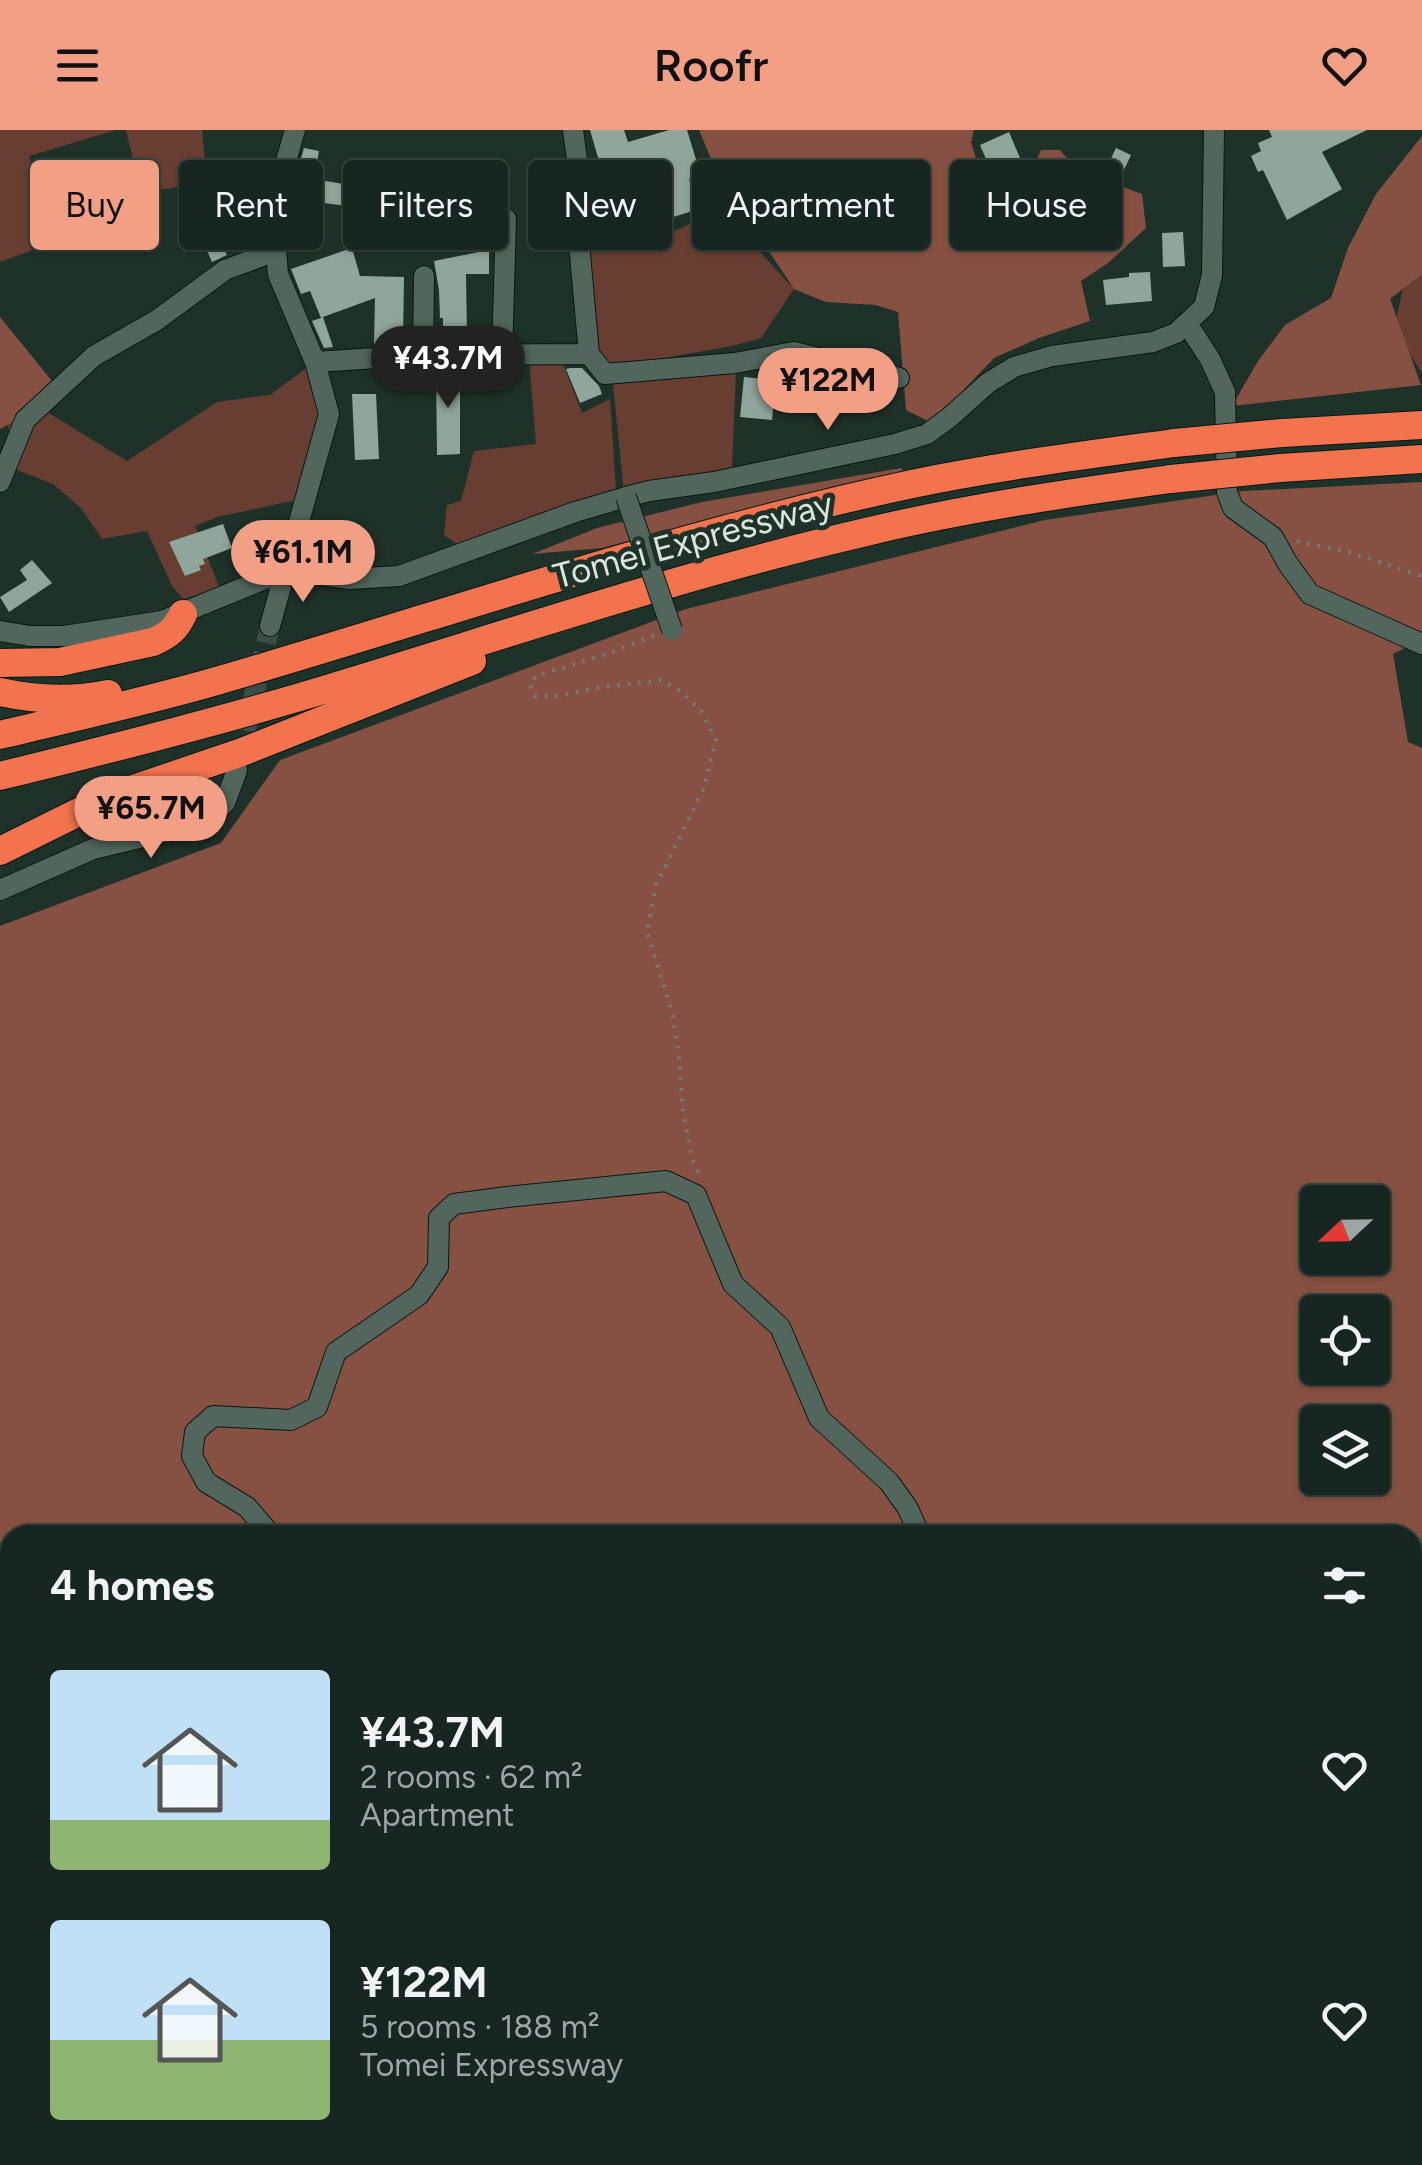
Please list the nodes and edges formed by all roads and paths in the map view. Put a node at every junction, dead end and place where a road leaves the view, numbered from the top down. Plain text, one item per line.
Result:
1 (294, 130) edge
2 (573, 130) edge
3 (1214, 130) edge
4 (286, 160) edge
5 (505, 250) edge
6 (276, 251) joint
7 (424, 276) dead end
8 (1188, 325) junction
9 (423, 354) junction
10 (589, 354) junction
11 (502, 355) junction
12 (315, 362) junction
13 (900, 378) dead end
14 (1422, 424) edge
15 (1422, 460) edge
16 (0, 482) edge
17 (626, 497) junction
18 (1274, 537) junction
19 (287, 570) junction
20 (1422, 576) edge
21 (645, 592) junction
22 (183, 614) junction
23 (270, 626) tunnel mouth
24 (672, 630) joint
25 (0, 631) edge
26 (1422, 644) edge
27 (305, 654) junction
28 (0, 662) edge
29 (0, 692) edge
30 (0, 735) edge
31 (237, 770) tunnel mouth
32 (0, 776) edge
33 (0, 851) edge
34 (0, 890) edge
35 (696, 1195) junction
36 (262, 1525) edge
37 (915, 1525) edge

1 - 4 street
2 - 10 street
3 - 8 street
5 - 11 street
6 - 12 street
6 - 16 street
7 - 9 street
8 - 17 street
8 - 18 street
9 - 11 street
9 - 12 street
10 - 11 street
10 - 13 street
12 - 19 street
14 - 27 highway, Tomei Expressway, bridge
15 - 21 highway, Tomei Expressway, bridge
17 - 19 street
17 - 24 street, bridge
18 - 20 path
18 - 26 street
19 - 22 street
19 - 23 street
21 - 32 highway, Tomei Expressway
21 - 33 highway
22 - 25 street
22 - 28 highway
24 - 35 path
27 - 29 highway
27 - 30 highway, Tomei Expressway
31 - 34 street
35 - 36 street
35 - 37 street

